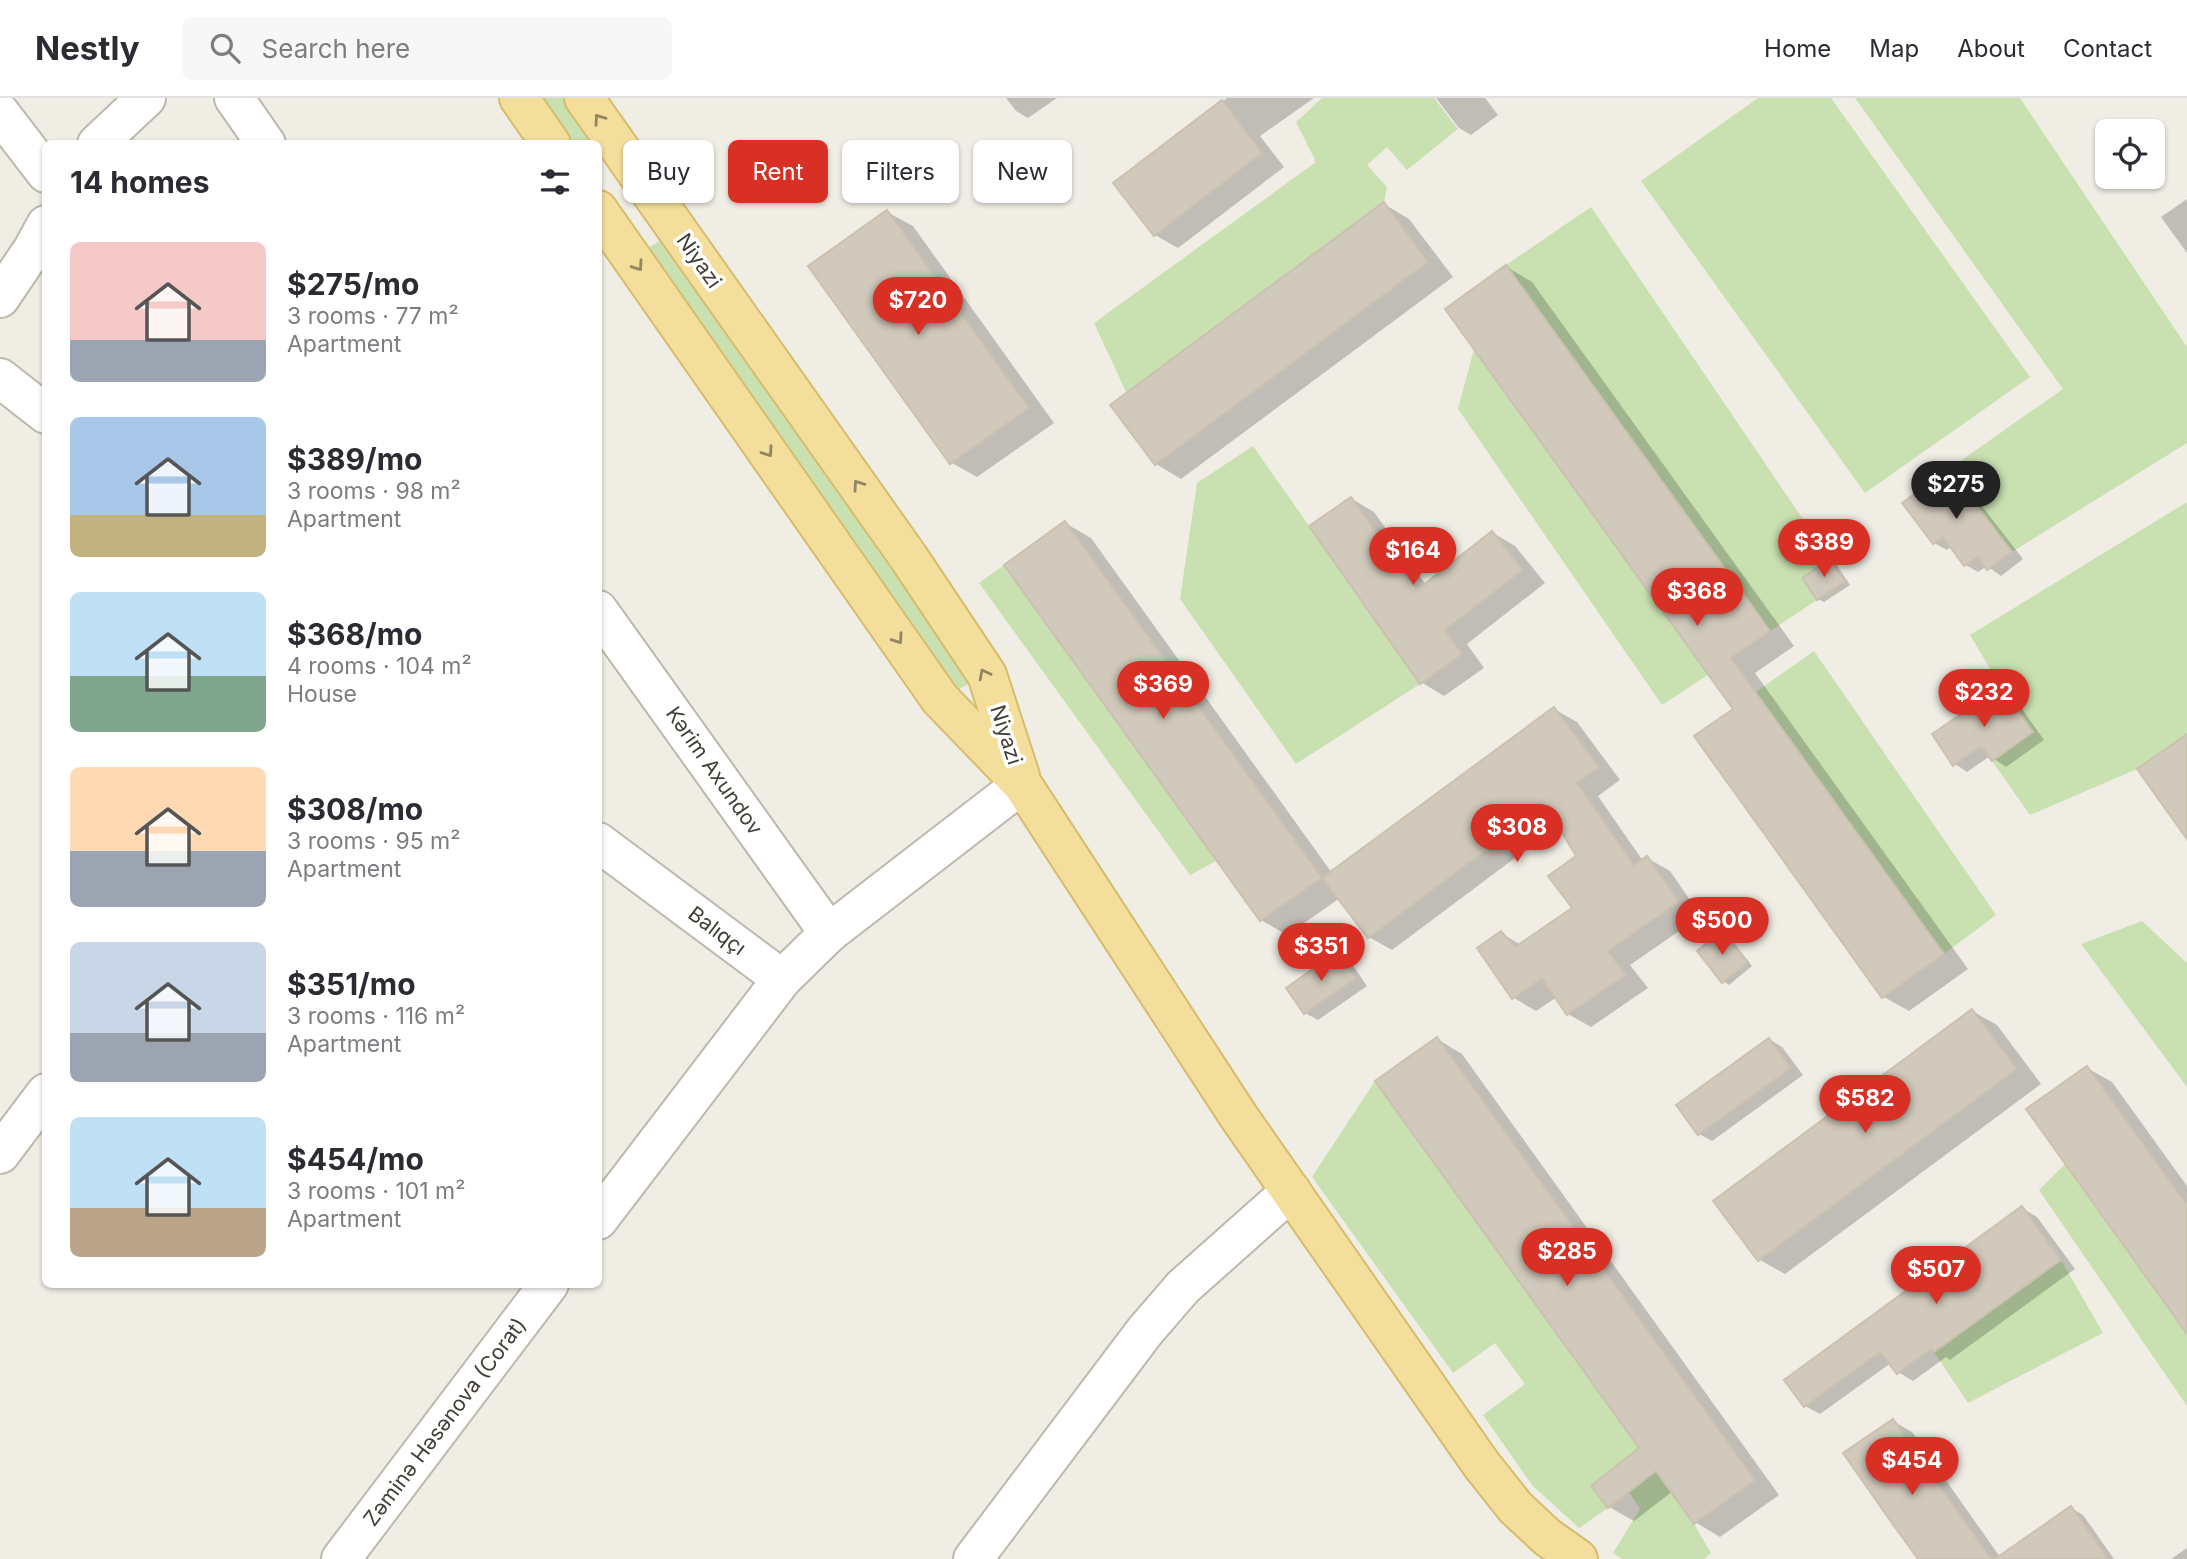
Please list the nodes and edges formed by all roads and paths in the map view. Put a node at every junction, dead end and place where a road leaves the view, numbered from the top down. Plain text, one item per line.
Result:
1 (146, 98) edge
2 (234, 98) edge
3 (519, 98) edge
4 (584, 98) edge
5 (0, 113) edge
6 (101, 140) edge
7 (263, 140) edge
8 (548, 140) edge
9 (42, 168) edge
10 (602, 216) edge
11 (42, 232) edge
12 (0, 298) edge
13 (0, 378) edge
14 (42, 411) edge
15 (602, 616) edge
16 (1022, 784) junction
17 (602, 845) edge
18 (829, 933) junction
19 (782, 979) junction
20 (42, 1098) edge
21 (0, 1154) edge
22 (1291, 1191) junction
23 (602, 1215) edge
24 (547, 1288) edge
25 (341, 1559) edge
26 (973, 1559) edge
27 (1578, 1559) edge

1 - 6 street
2 - 7 street
3 - 8 main road
16 -> 4 main road, Niyazi
5 - 9 street
10 -> 16 main road, Niyazi
11 - 12 street
13 - 14 street
15 - 18 street, Kərim Axundov
16 - 18 street
16 - 22 main road
17 - 19 street, Balıqçı
18 - 19 street
19 - 23 street
20 - 21 street
22 - 26 street
22 - 27 main road
24 - 25 street, Zəminə Həsənova (Corat)

